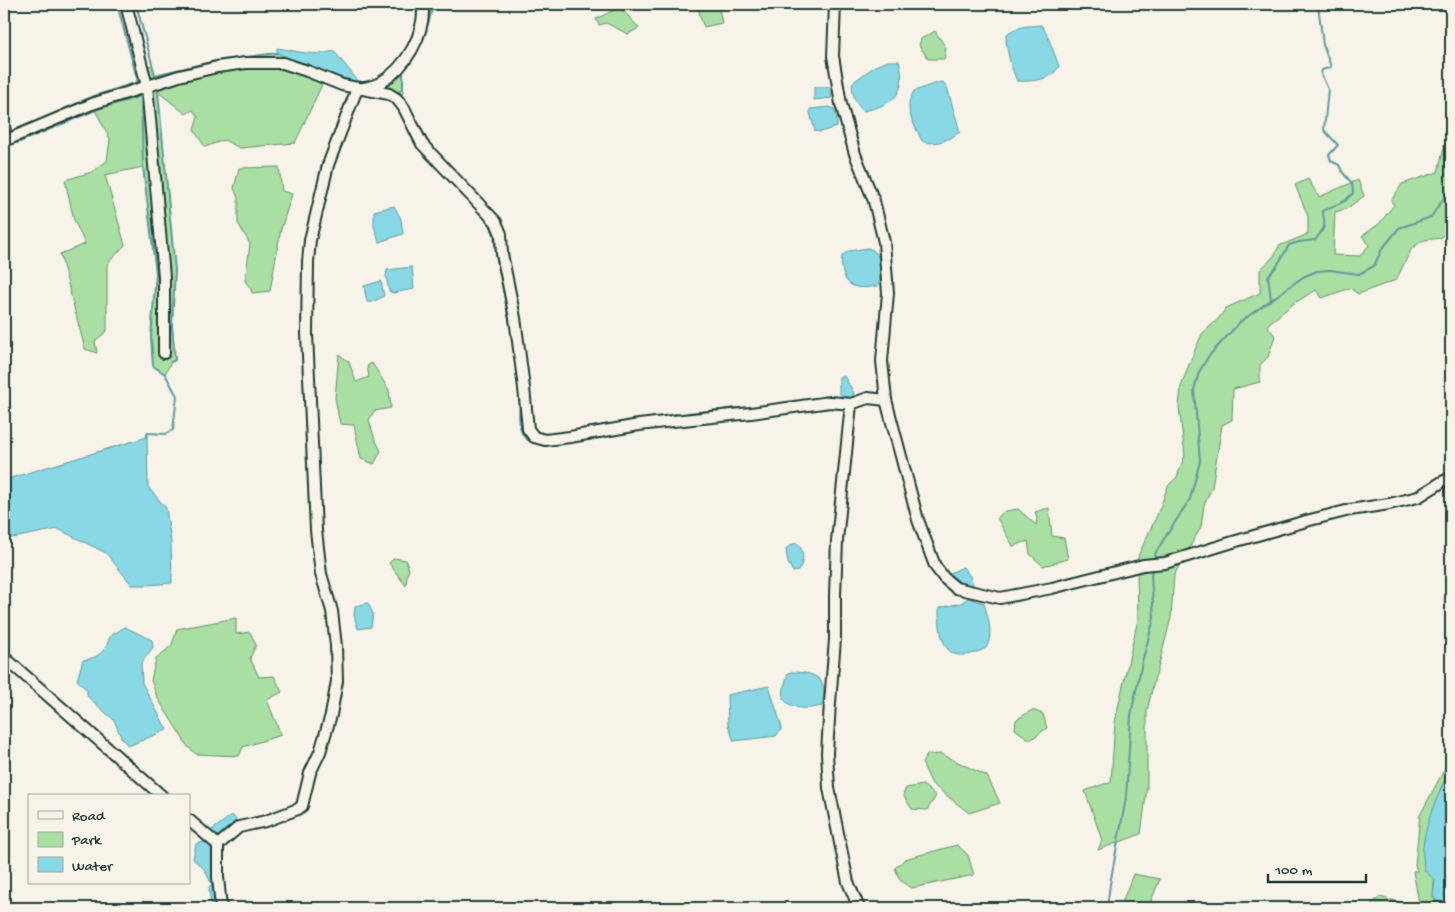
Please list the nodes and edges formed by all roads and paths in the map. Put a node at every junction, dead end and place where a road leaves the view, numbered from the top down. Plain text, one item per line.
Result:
1 (126, 4) edge
2 (423, 4) edge
3 (835, 4) edge
4 (147, 86) junction
5 (358, 89) junction
6 (4, 141) edge
7 (164, 353) dead end
8 (886, 400) junction
9 (851, 404) junction
10 (1451, 478) edge
11 (4, 657) edge
12 (160, 794) edge
13 (190, 821) edge
14 (218, 845) junction
15 (221, 908) edge
16 (859, 908) edge

1 - 4 street
2 - 5 street
3 - 8 street
4 - 5 street
4 - 6 street
4 - 7 street
5 - 9 street
5 - 14 street
8 - 9 street
8 - 10 street
9 - 16 street
11 - 12 street
13 - 14 street
14 - 15 street

